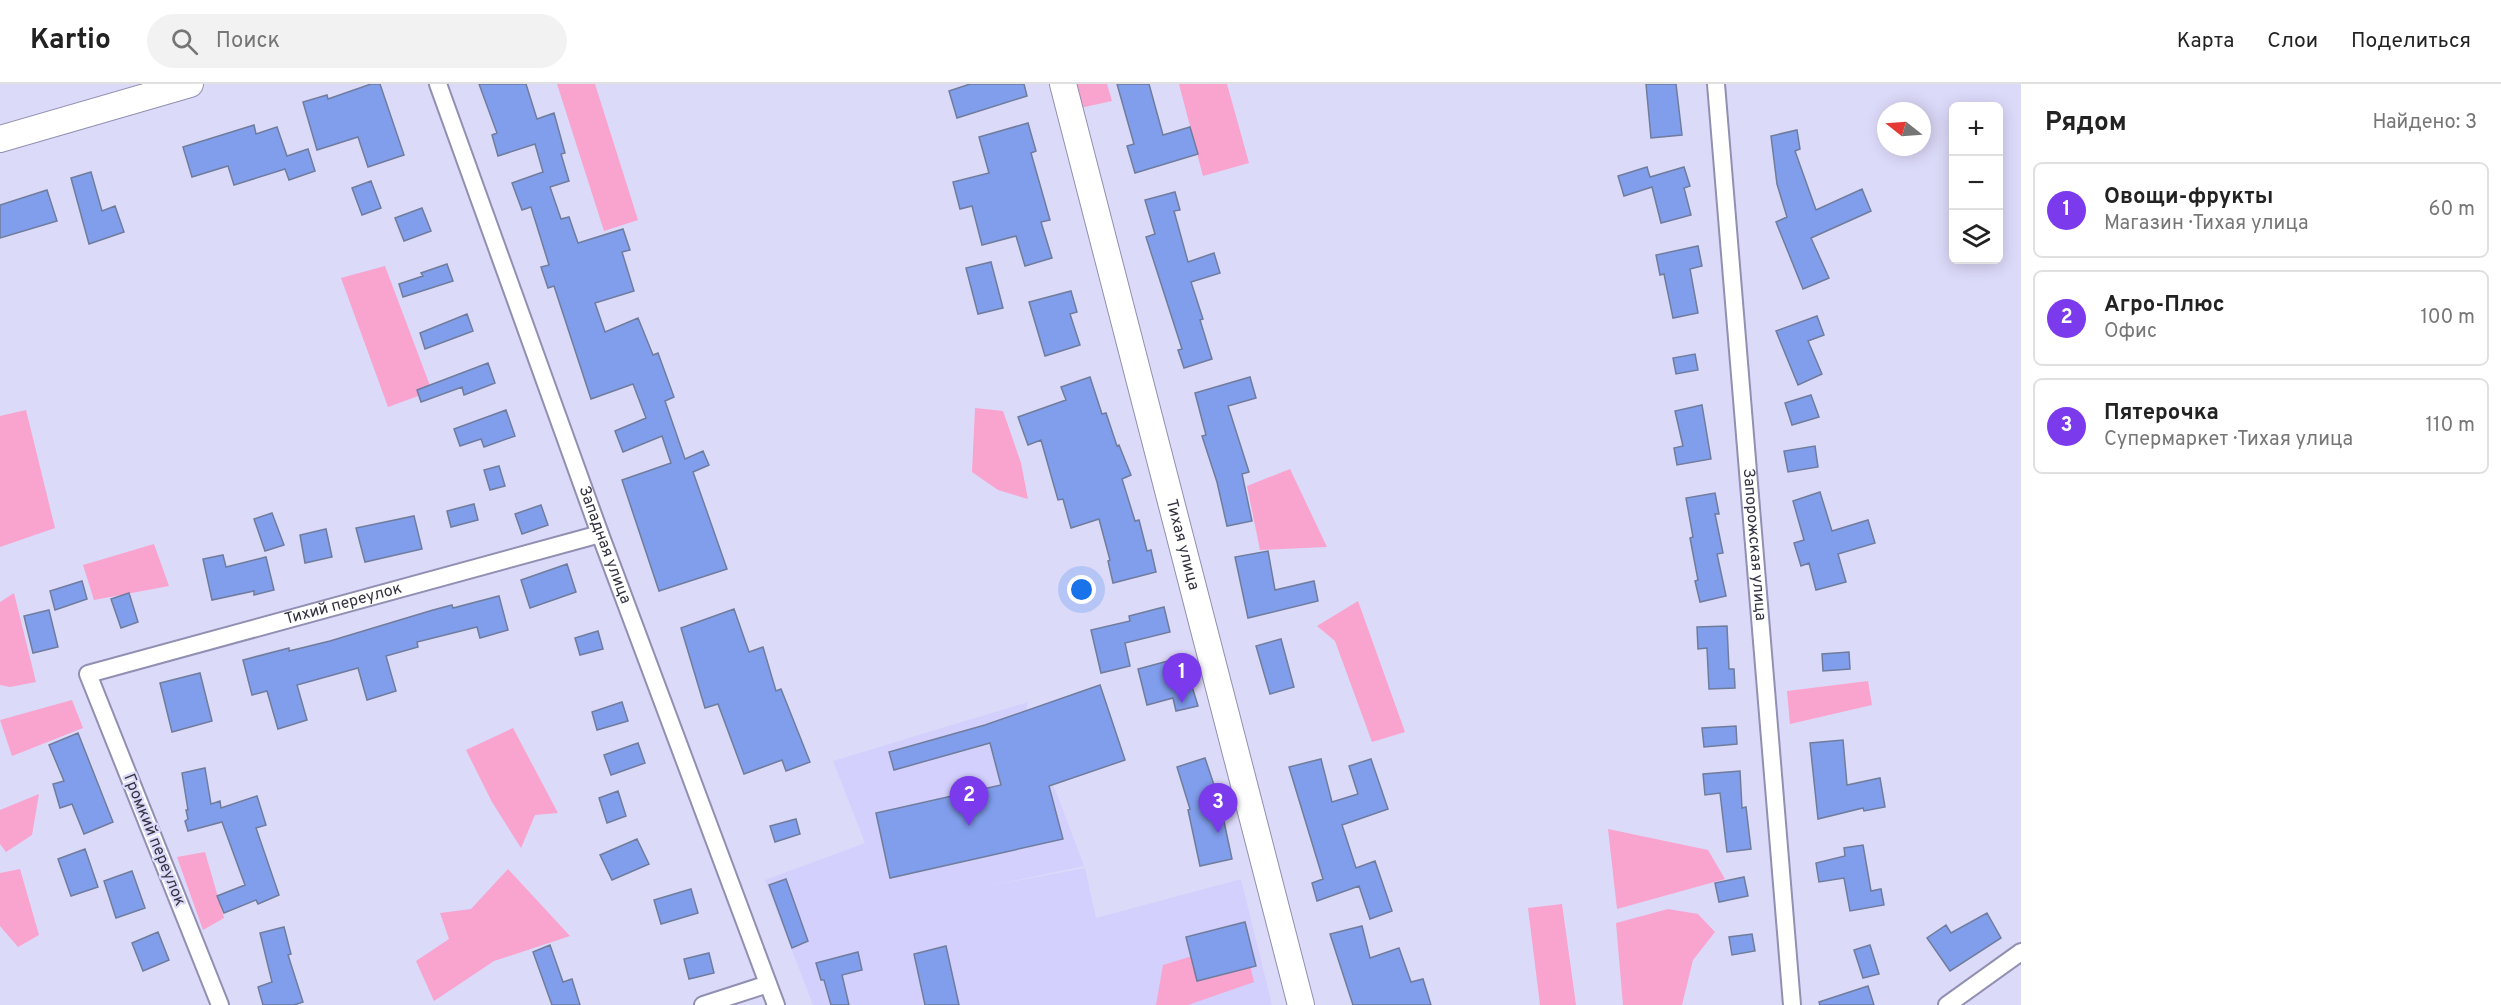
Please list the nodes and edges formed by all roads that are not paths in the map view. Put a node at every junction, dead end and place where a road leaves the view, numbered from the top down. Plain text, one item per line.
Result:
1 (190, 84) edge
2 (438, 84) edge
3 (1063, 84) edge
4 (1716, 84) edge
5 (0, 139) edge
6 (600, 534) junction
7 (88, 674) joint
8 (2021, 952) edge
9 (768, 984) junction
10 (1965, 1000) edge
11 (220, 1005) edge
12 (703, 1005) edge
13 (776, 1005) edge
14 (1301, 1005) edge
15 (1792, 1005) edge
16 (1947, 1005) edge

1 - 5 main road
2 - 6 street, Западная улица
3 - 14 main road, Тихая улица
4 - 15 street, Запорожская улица
6 - 7 street, Тихий переулок
6 - 9 street, Западная улица
7 - 11 street, Громкий переулок
8 - 10 street
9 - 12 street
9 - 13 street, Западная улица
10 - 16 street

